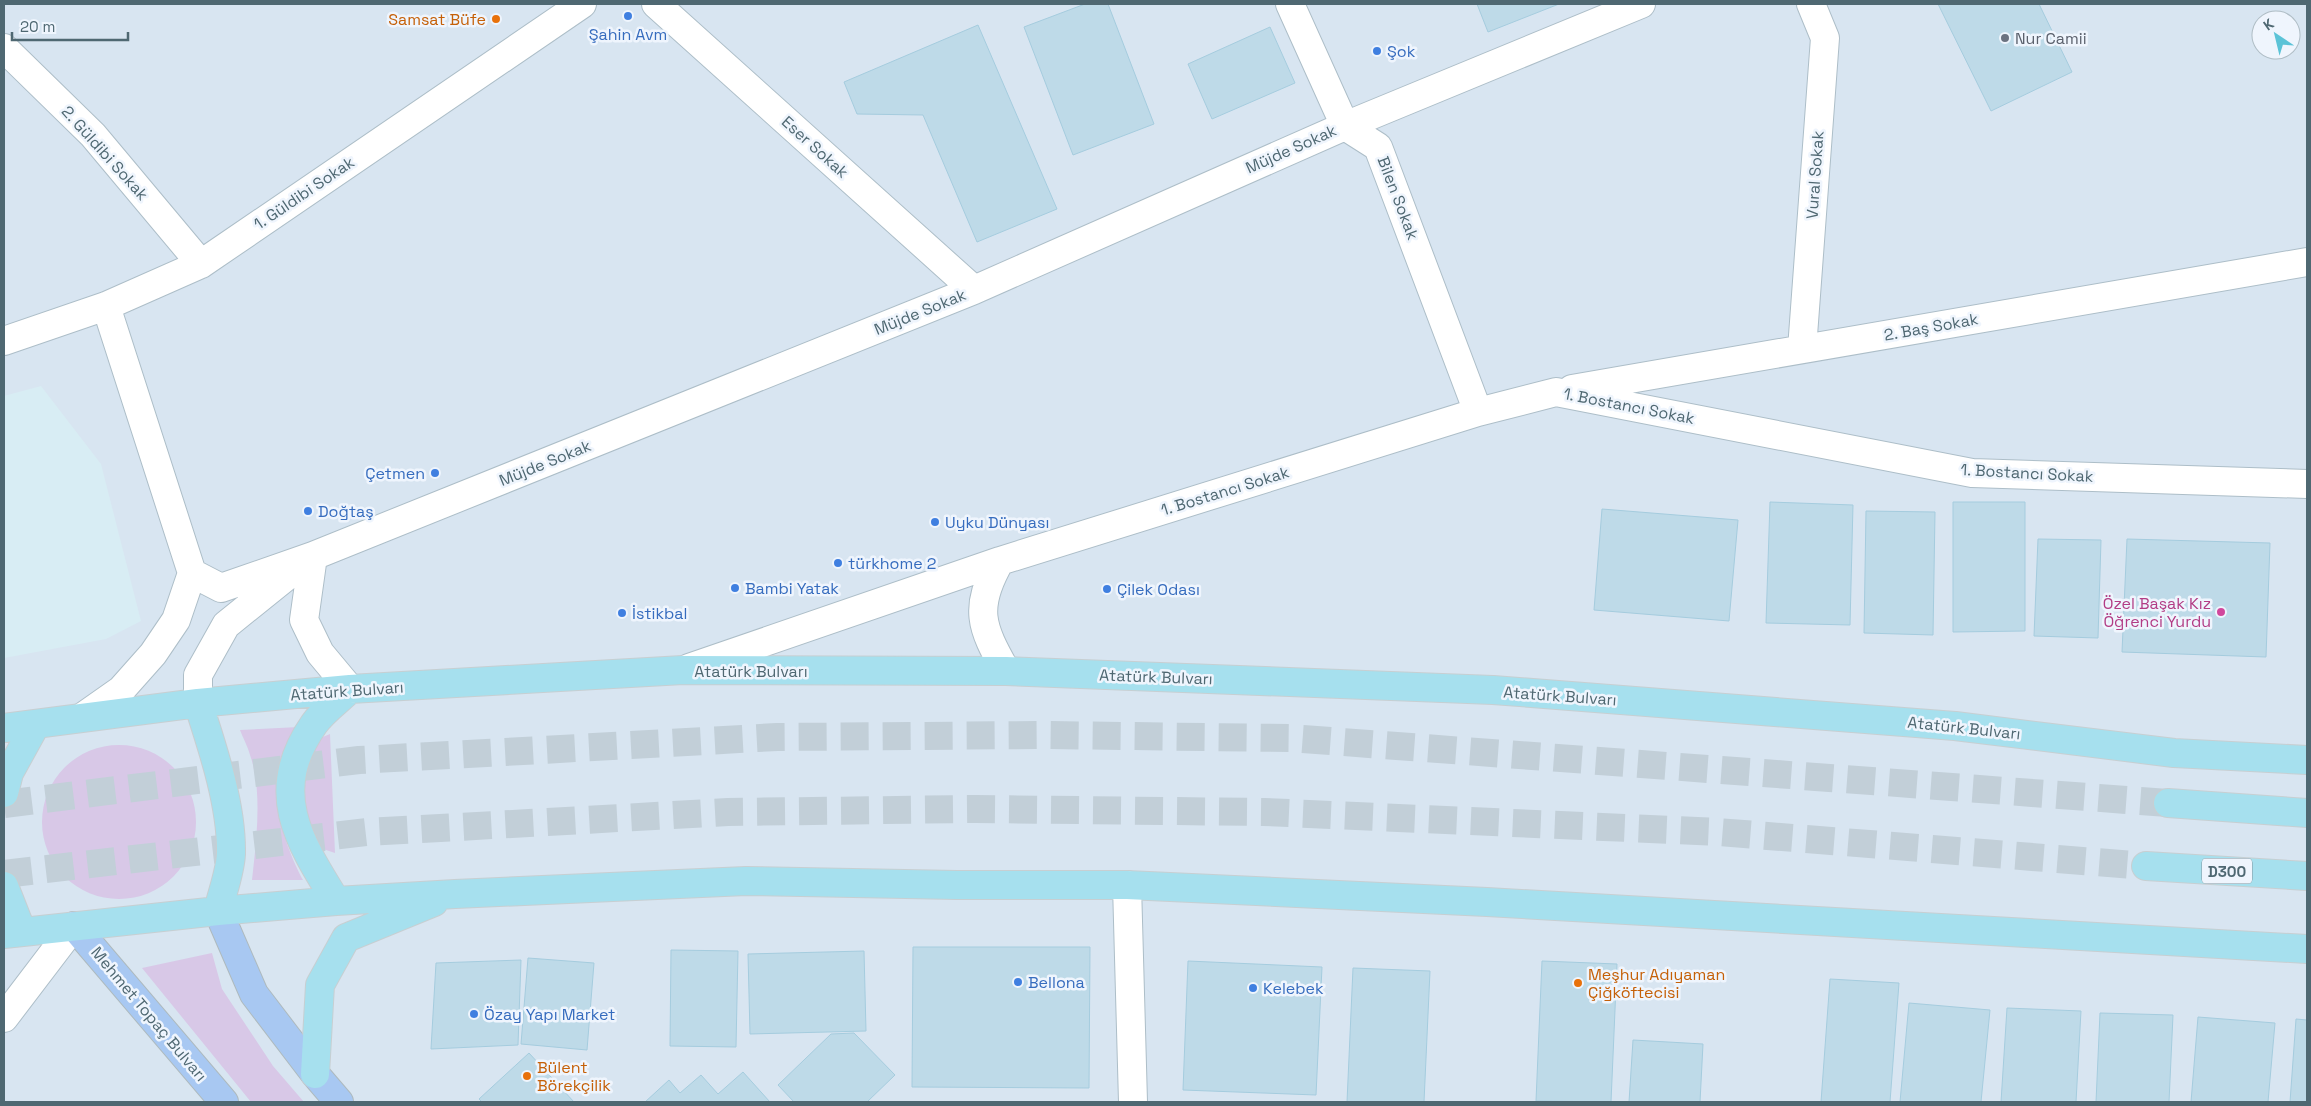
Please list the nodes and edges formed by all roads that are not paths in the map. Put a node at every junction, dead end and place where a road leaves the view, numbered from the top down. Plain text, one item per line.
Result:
1 (582, 4) edge
2 (656, 4) edge
3 (1290, 4) edge
4 (1642, 4) edge
5 (1811, 4) edge
6 (4, 48) edge
7 (1345, 126) junction
8 (2307, 262) edge
9 (201, 264) junction
10 (974, 290) junction
11 (106, 306) junction
12 (4, 341) edge
13 (1802, 349) junction
14 (1556, 392) junction
15 (1478, 412) junction
16 (2307, 484) edge
17 (313, 556) junction
18 (1000, 561) junction
19 (192, 573) junction
20 (683, 670) junction
21 (1006, 672) junction
22 (350, 689) junction
23 (198, 703) junction
24 (84, 716) junction
25 (36, 724) junction
26 (4, 728) edge
27 (2307, 760) edge
28 (4, 793) edge
29 (2168, 803) tunnel mouth
30 (2307, 813) edge
31 (2146, 866) tunnel mouth
32 (2307, 876) edge
33 (1127, 885) junction
34 (4, 886) edge
35 (455, 894) junction
36 (336, 901) junction
37 (218, 911) junction
38 (74, 926) junction
39 (10, 937) edge
40 (2307, 949) edge
41 (4, 1018) edge
42 (315, 1074) junction
43 (224, 1102) edge
44 (340, 1102) edge
45 (1133, 1102) edge

1 - 9 street, 1. Güldibi Sokak
2 - 10 street, Eser Sokak
3 - 7 street
4 - 7 street, Müjde Sokak
5 - 13 street, Vural Sokak
6 - 9 street, 2. Güldibi Sokak
7 - 10 street, Müjde Sokak
7 - 15 street, Bilen Sokak
8 - 13 street, 2. Baş Sokak
9 - 11 street, 1. Güldibi Sokak
10 - 17 street, Müjde Sokak
11 - 12 street, 1. Güldibi Sokak
11 - 19 street
13 - 14 street, 2. Baş Sokak
14 - 15 street, 1. Bostancı Sokak
14 - 16 street, 1. Bostancı Sokak
15 - 18 street, 1. Bostancı Sokak
17 - 19 street, Müjde Sokak
17 - 22 street
17 - 23 street
18 - 20 street, 1. Bostancı Sokak
18 - 21 street
19 - 24 street
20 - 21 highway, Atatürk Bulvarı
20 - 22 highway, Atatürk Bulvarı
21 - 27 highway, Atatürk Bulvarı
22 - 23 highway, Atatürk Bulvarı
22 - 36 highway
23 - 24 highway, Atatürk Bulvarı
23 - 37 highway
24 - 25 highway, Atatürk Bulvarı
25 - 26 highway, Atatürk Bulvarı
25 - 28 highway
29 - 30 highway
31 - 32 highway, D300
33 - 35 highway
33 - 40 highway
33 - 45 street
34 - 39 highway
35 - 36 highway
35 - 42 highway
36 - 37 highway
37 - 38 highway
37 - 42 main road
38 - 39 highway
38 - 41 street
38 - 43 main road, Mehmet Topaç Bulvarı
42 - 44 main road

